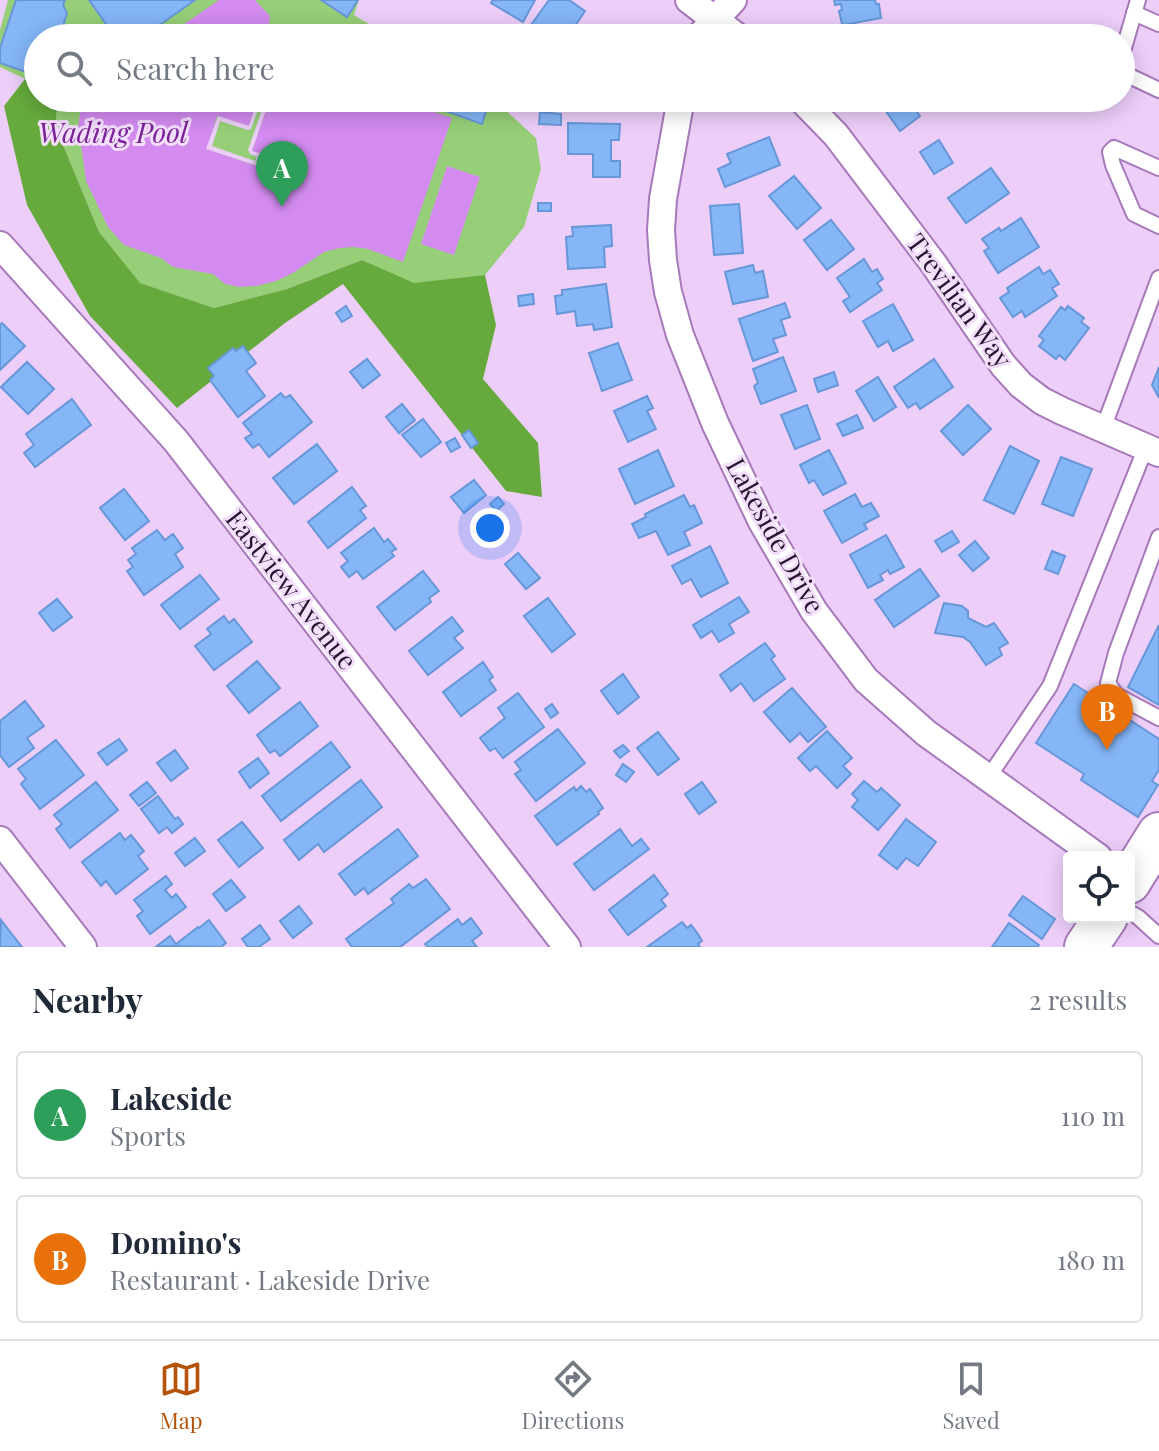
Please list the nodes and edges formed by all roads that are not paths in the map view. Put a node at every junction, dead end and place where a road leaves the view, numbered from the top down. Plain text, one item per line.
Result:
1 (689, 0) edge
2 (1136, 6) edge
3 (716, 19) edge
4 (1159, 24) edge
5 (1135, 79) edge
6 (1159, 90) edge
7 (679, 112) edge
8 (814, 112) edge
9 (1159, 168) edge
10 (1159, 226) edge
11 (0, 245) edge
12 (1159, 278) edge
13 (1103, 429) junction
14 (1152, 450) edge
15 (1159, 537) edge
16 (1159, 718) edge
17 (988, 778) junction
18 (1159, 834) edge
19 (0, 840) edge
20 (1083, 851) edge
21 (1135, 866) edge
22 (1135, 910) edge
23 (1102, 923) edge
24 (1159, 936) edge
25 (83, 947) edge
26 (567, 947) edge
27 (1086, 947) edge

1 - 3 street
2 - 4 lane
5 - 6 lane
7 - 17 street, Lakeside Drive
8 - 13 street, Trevilian Way
9 - 10 lane
11 - 26 street, Eastview Avenue
12 - 13 lane
13 - 14 street, Trevilian Way
14 - 17 lane
15 - 16 lane
17 - 20 street, Lakeside Drive
18 - 21 main road
19 - 25 street
22 - 24 lane
23 - 27 main road

